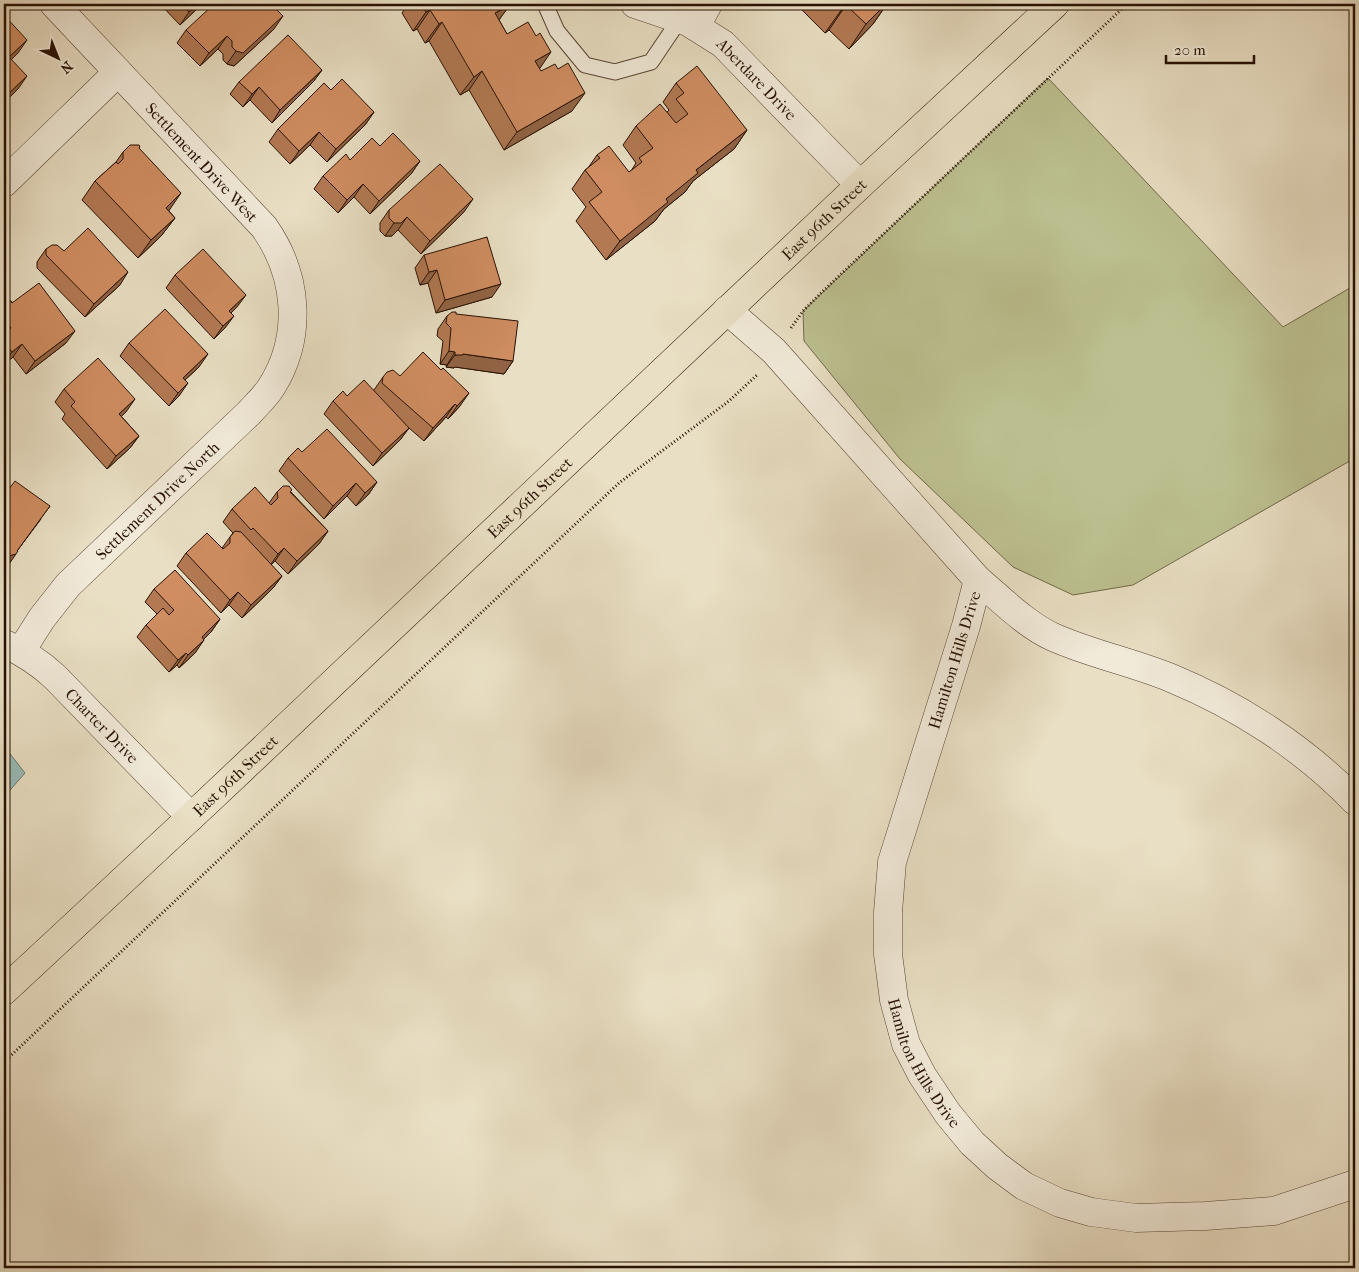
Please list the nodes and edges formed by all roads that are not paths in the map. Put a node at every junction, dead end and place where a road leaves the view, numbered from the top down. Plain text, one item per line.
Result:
1 (54, 4) edge
2 (545, 4) edge
3 (635, 4) edge
4 (1055, 4) edge
5 (694, 16) edge
6 (118, 72) junction
7 (4, 183) edge
8 (860, 184) junction
9 (727, 310) junction
10 (288, 348) joint
11 (978, 580) junction
12 (12, 648) edge
13 (1355, 801) edge
14 (191, 817) junction
15 (4, 991) edge
16 (1355, 1184) edge

1 - 6 street, Settlement Drive West
2 - 5 lane
3 - 5 street, Aberdare Drive
4 - 8 main road, East 96th Street
5 - 8 street, Aberdare Drive
6 - 7 street
6 - 10 street, Settlement Drive West
8 - 9 main road, East 96th Street
9 - 11 street, Hamilton Hills Drive
9 - 14 main road, East 96th Street
10 - 12 street, Settlement Drive North
11 - 13 street, Hamilton Hills Drive
11 - 16 street, Hamilton Hills Drive
12 - 14 street, Charter Drive
14 - 15 main road, East 96th Street

